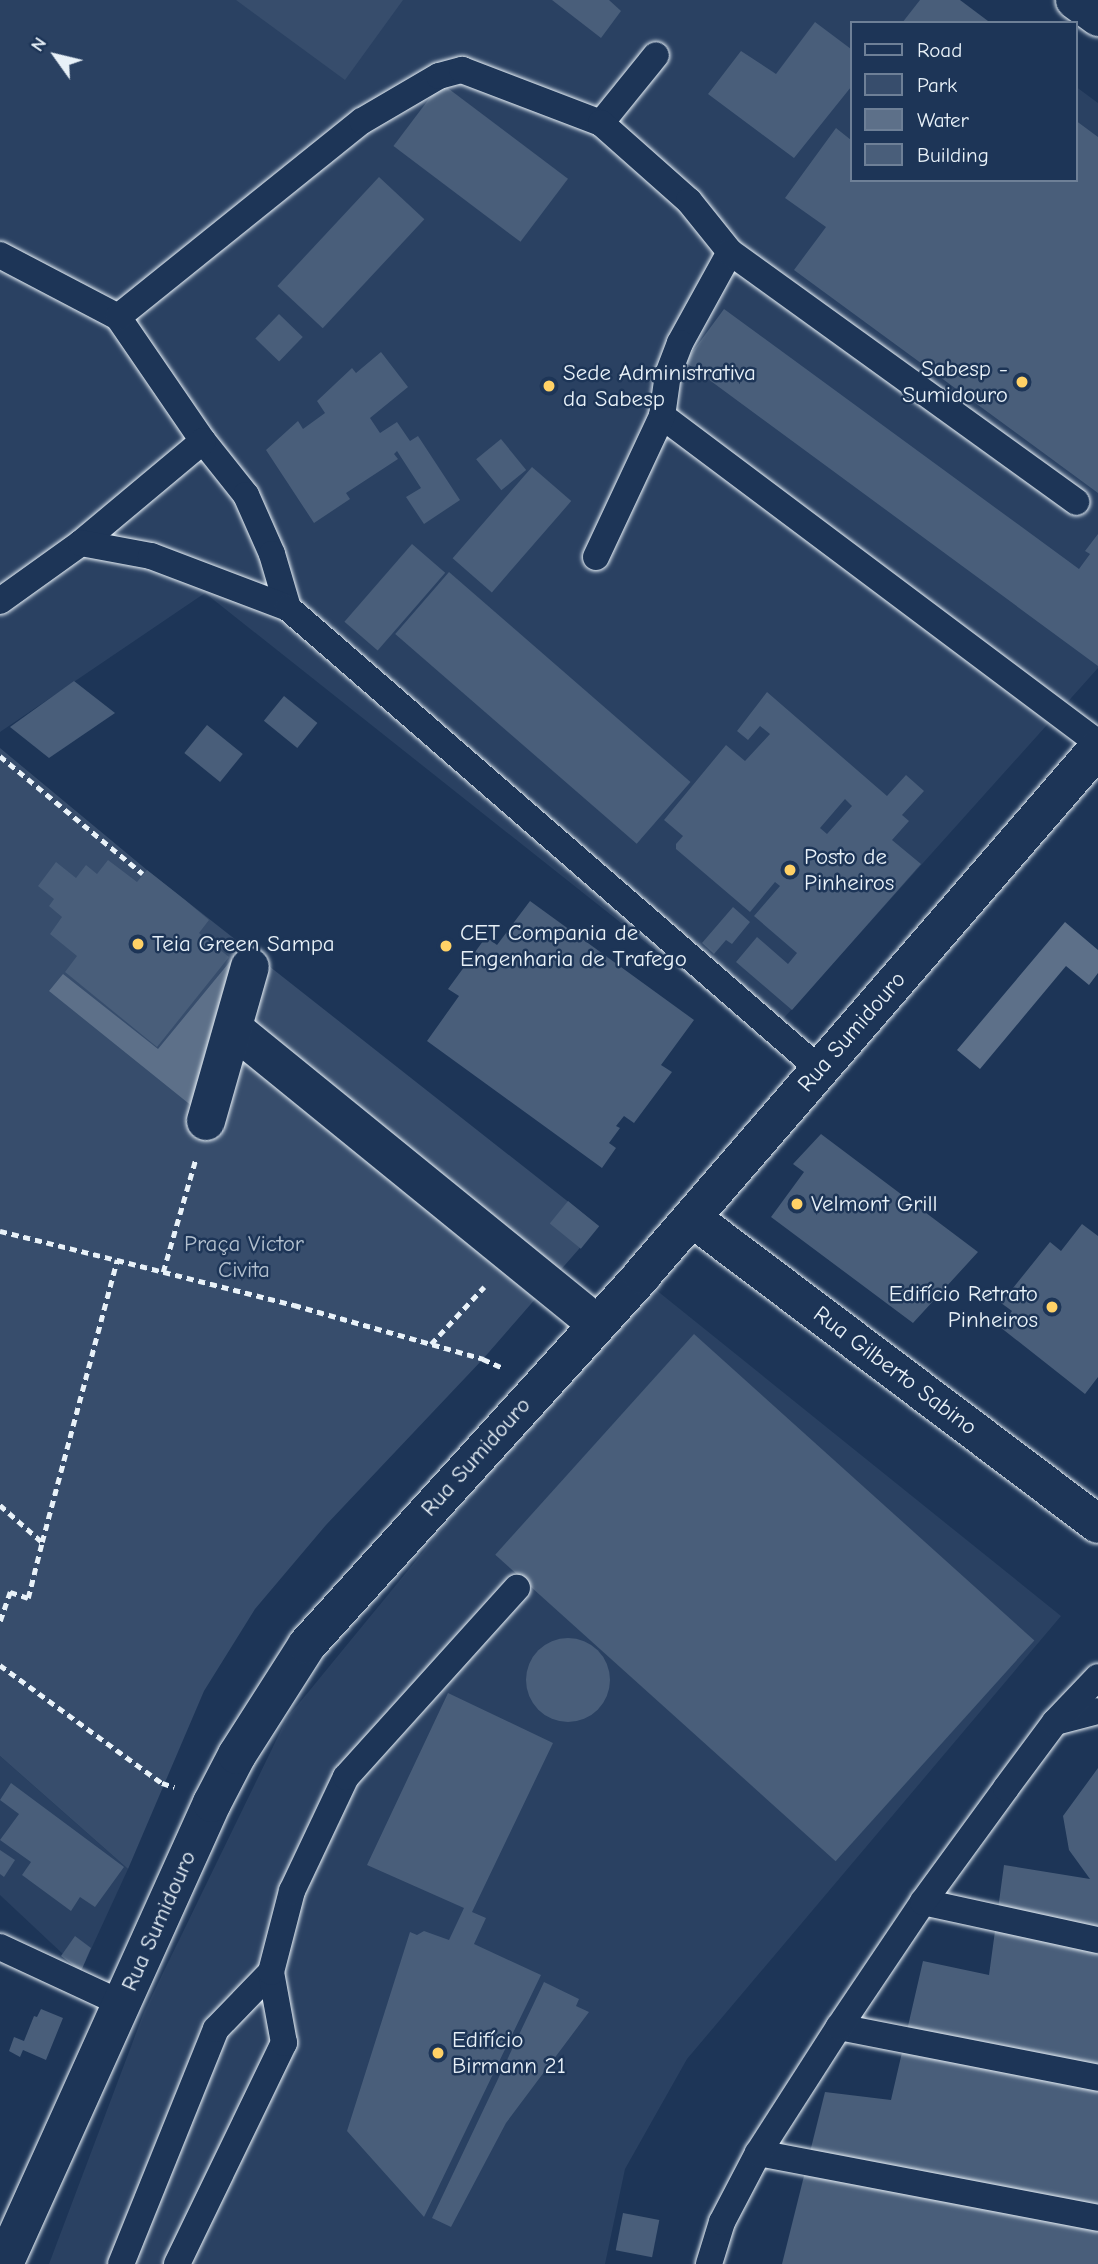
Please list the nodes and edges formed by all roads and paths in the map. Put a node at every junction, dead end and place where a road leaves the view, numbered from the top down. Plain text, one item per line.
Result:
1 (1075, 0) edge
2 (1098, 17) edge
3 (656, 55) dead end
4 (601, 123) junction
5 (730, 252) junction
6 (0, 256) edge
7 (118, 317) junction
8 (662, 415) junction
9 (203, 441) junction
10 (1076, 502) dead end
11 (80, 543) junction
12 (596, 557) dead end
13 (0, 601) edge
14 (288, 608) junction
15 (1098, 746) edge
16 (0, 756) edge
17 (143, 874) dead end
18 (250, 967) dead end
19 (234, 1028) junction
20 (819, 1069) junction
21 (206, 1121) joint
22 (691, 1218) junction
23 (0, 1231) edge
24 (513, 1255) junction
25 (117, 1260) junction
26 (163, 1272) junction
27 (597, 1324) junction
28 (431, 1344) junction
29 (542, 1385) junction
30 (0, 1505) edge
31 (1098, 1524) edge
32 (42, 1542) junction
33 (516, 1588) dead end
34 (0, 1621) edge
35 (0, 1665) edge
36 (1098, 1677) edge
37 (1098, 1711) edge
38 (1055, 1722) junction
39 (212, 1803) junction
40 (923, 1902) junction
41 (1098, 1940) edge
42 (0, 1947) edge
43 (271, 1972) junction
44 (123, 2004) junction
45 (839, 2028) junction
46 (1098, 2078) edge
47 (758, 2154) junction
48 (1098, 2218) edge
49 (4, 2264) edge
50 (121, 2264) edge
51 (177, 2264) edge
52 (709, 2264) edge

1 - 2 main road
3 - 4 lane
4 - 5 lane
4 - 7 lane
5 - 8 lane
5 - 10 lane
6 - 7 lane
7 - 9 lane
8 - 12 lane
8 - 15 lane
9 - 11 lane
9 - 14 lane
11 - 13 lane
11 - 14 lane
14 - 20 lane
15 - 20 main road, Rua Sumidouro
16 - 17 path
18 - 19 main road
19 - 21 main road
19 - 24 main road
20 - 22 main road, Rua Sumidouro
21 - 26 path
22 - 27 main road, Rua Sumidouro
22 - 31 main road, Rua Gilberto Sabino
23 - 25 path
24 - 27 main road
24 - 28 path
25 - 26 path
25 - 32 path
26 - 28 path
27 - 29 main road, Rua Sumidouro
28 - 29 path
29 - 39 main road, Rua Sumidouro
30 - 32 path
32 - 34 path
33 - 43 lane
35 - 39 path
36 - 38 lane
37 - 38 lane
38 - 40 lane
39 - 44 main road, Rua Sumidouro
40 - 41 lane
40 - 45 lane
42 - 44 lane
43 - 50 lane
43 - 51 lane
44 - 49 main road, Rua Sumidouro
45 - 46 lane
45 - 47 lane
47 - 48 lane
47 - 52 lane

